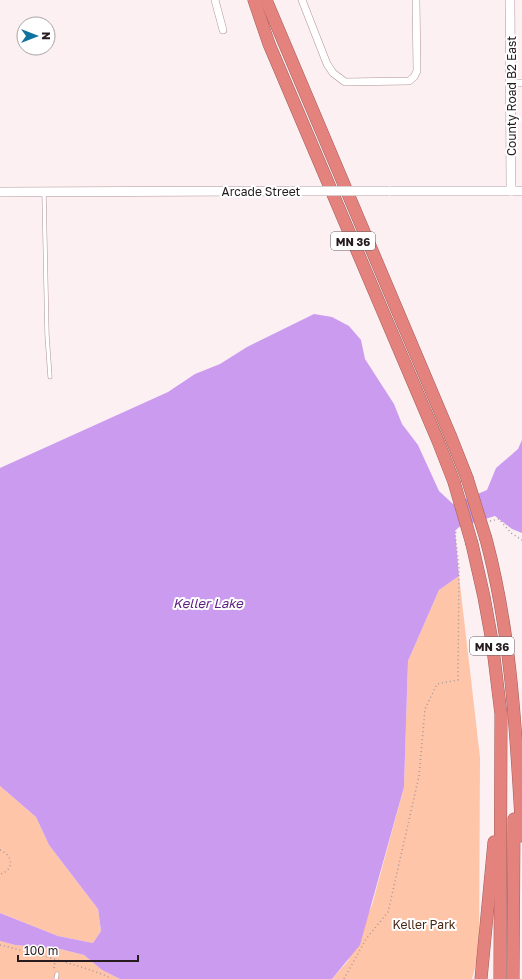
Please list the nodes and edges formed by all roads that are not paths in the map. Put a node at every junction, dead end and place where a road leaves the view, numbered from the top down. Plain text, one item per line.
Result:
1 (215, 0) edge
2 (254, 0) edge
3 (266, 0) edge
4 (302, 0) edge
5 (416, 0) edge
6 (510, 0) edge
7 (223, 30) dead end
8 (511, 83) junction
9 (522, 83) edge
10 (511, 191) junction
11 (522, 191) edge
12 (0, 192) edge
13 (44, 192) junction
14 (50, 377) dead end
15 (513, 694) junction
16 (502, 749) junction
17 (522, 836) edge
18 (58, 974) dead end
19 (56, 979) edge
20 (481, 979) edge
21 (500, 979) edge
22 (513, 979) edge

1 - 7 street
2 - 16 highway, MN 36, bridge
3 - 15 highway, MN 36, bridge
4 - 5 street
6 - 8 street, County Road B2 East
8 - 9 street
8 - 10 street, County Road B2 East
10 - 11 street, Arcade Street
10 - 13 street, Arcade Street, bridge
12 - 13 street, Arcade Street
13 - 14 lane
15 - 17 highway
15 - 22 highway, MN 36
16 - 20 highway
16 - 21 highway, MN 36
18 - 19 lane

